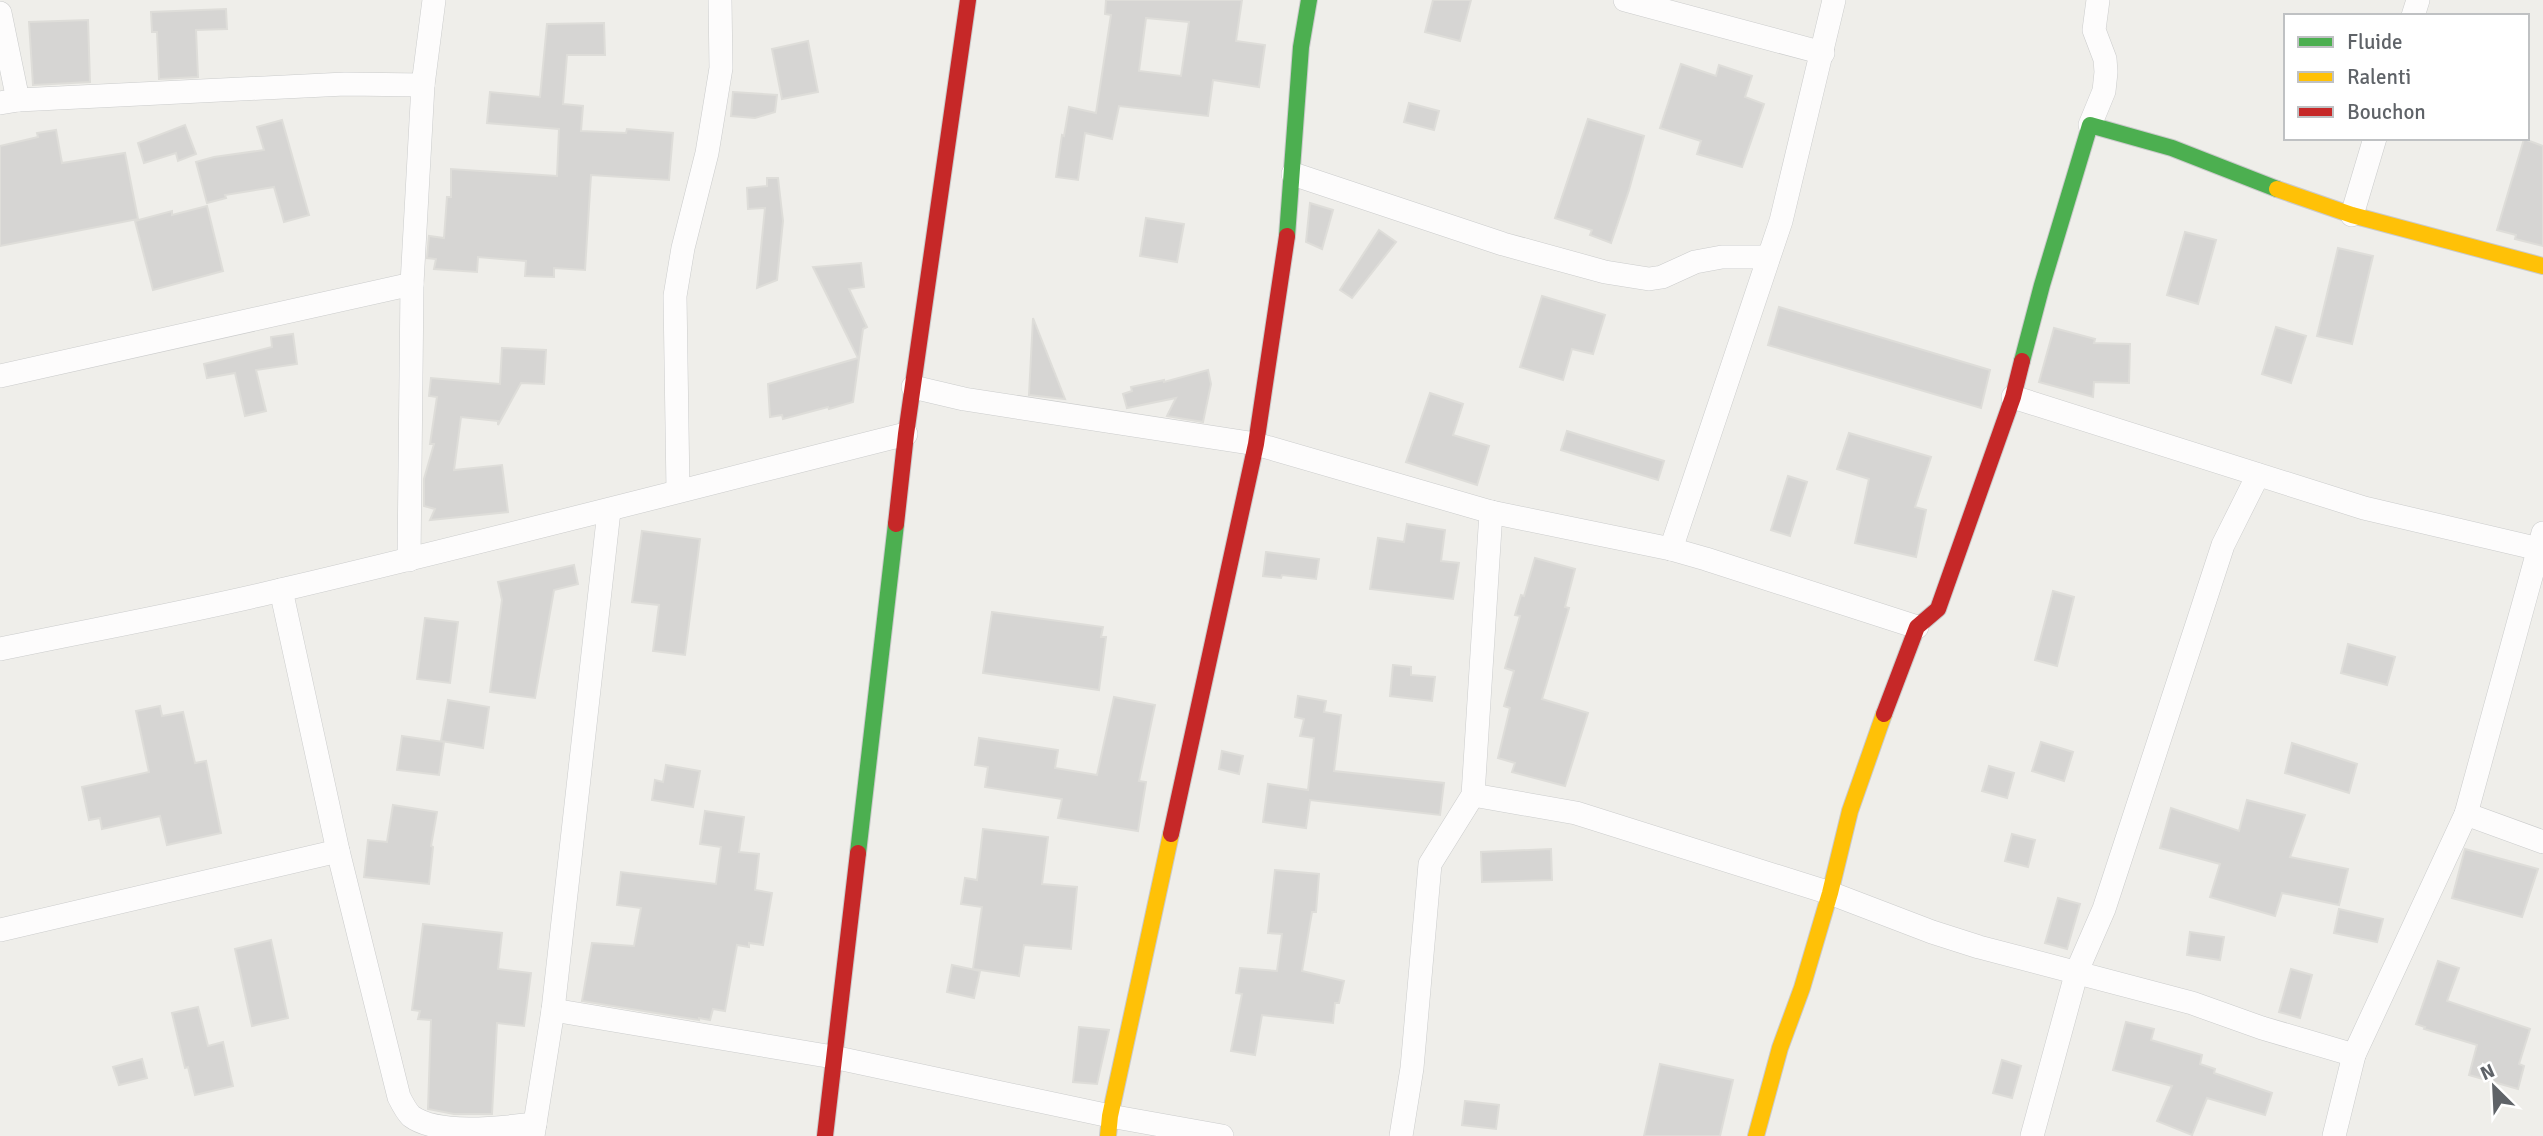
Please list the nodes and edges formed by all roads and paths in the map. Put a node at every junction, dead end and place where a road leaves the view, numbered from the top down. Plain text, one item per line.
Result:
1 (434, 0) edge
2 (720, 0) edge
3 (968, 0) edge
4 (1309, 0) edge
5 (1625, 0) edge
6 (1834, 0) edge
7 (2098, 0) edge
8 (0, 13) edge
9 (1823, 53) junction
10 (423, 85) junction
11 (9, 101) edge
12 (2090, 125) junction
13 (2374, 140) edge
14 (1293, 174) junction
15 (2352, 215) junction
16 (1768, 257) junction
17 (2543, 266) edge
18 (412, 284) junction
19 (0, 376) edge
20 (913, 387) junction
21 (2013, 397) junction
22 (906, 434) junction
23 (1256, 443) junction
24 (2258, 475) junction
25 (678, 491) junction
26 (609, 511) junction
27 (1491, 512) junction
28 (2541, 541) edge
29 (1671, 549) junction
30 (409, 560) junction
31 (281, 590) junction
32 (1917, 627) junction
33 (0, 649) edge
34 (1473, 795) junction
35 (2466, 814) junction
36 (2543, 842) edge
37 (338, 851) junction
38 (1830, 893) junction
39 (0, 930) edge
40 (2077, 971) junction
41 (553, 1010) junction
42 (2354, 1055) junction
43 (833, 1057) junction
44 (1109, 1126) edge
45 (534, 1130) edge
46 (825, 1136) edge
47 (1222, 1136) edge
48 (1401, 1136) edge
49 (1756, 1136) edge
50 (2032, 1136) edge
51 (2334, 1136) edge

1 - 10 street
2 - 25 street
3 - 20 street
4 - 14 street
5 - 9 street
6 - 9 street
7 - 12 street
8 - 11 street
9 - 16 street
10 - 11 street
10 - 18 street
12 - 15 street
12 - 21 street
13 - 15 street
14 - 16 street
14 - 23 street
15 - 17 street
16 - 29 street
18 - 19 street
18 - 30 street
20 - 22 street
20 - 23 street
21 - 24 street
21 - 32 street
22 - 25 street
22 - 43 street
23 - 27 street
23 - 44 street
24 - 28 street
24 - 40 street
25 - 26 street
26 - 30 street
26 - 41 street
27 - 29 street
27 - 34 street
28 - 35 street
29 - 32 street
30 - 31 street
31 - 33 street
31 - 37 street
32 - 38 street
34 - 38 street
34 - 48 street
35 - 36 street
35 - 42 street
37 - 39 street
37 - 45 street
38 - 40 street
38 - 49 street
40 - 42 street
40 - 50 street
41 - 43 street
41 - 45 street
42 - 51 street
43 - 44 street
43 - 46 street
44 - 47 street

